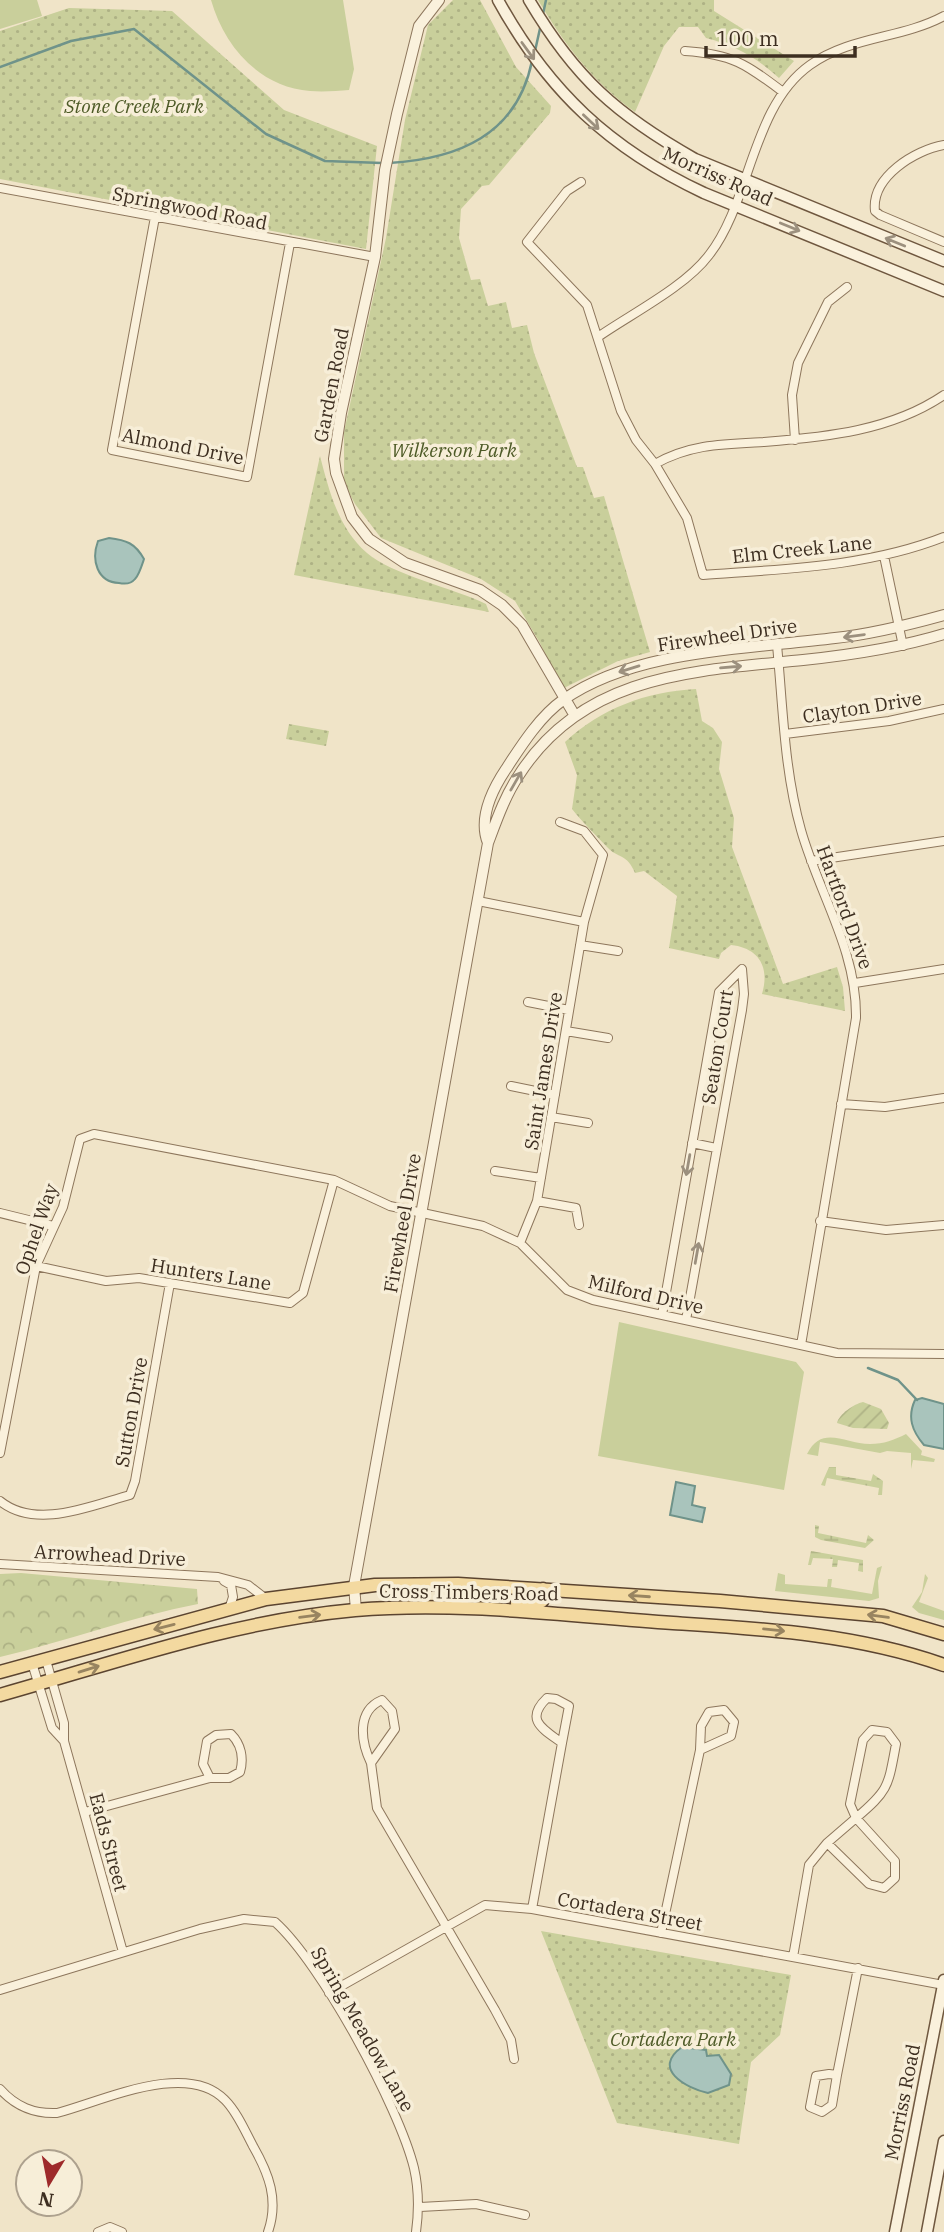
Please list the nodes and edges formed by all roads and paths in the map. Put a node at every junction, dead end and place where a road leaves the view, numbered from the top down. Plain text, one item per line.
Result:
1 (439, 0) edge
2 (498, 0) edge
3 (529, 0) edge
4 (944, 16) edge
5 (685, 51) dead end
6 (783, 92) junction
7 (944, 145) edge
8 (745, 180) junction
9 (581, 183) dead end
10 (0, 188) edge
11 (734, 204) junction
12 (155, 217) junction
13 (944, 242) edge
14 (290, 243) junction
15 (375, 257) junction
16 (944, 261) edge
17 (847, 287) dead end
18 (944, 291) edge
19 (598, 337) junction
20 (944, 395) edge
21 (795, 440) junction
22 (654, 464) junction
23 (944, 537) edge
24 (884, 556) junction
25 (944, 615) edge
26 (899, 627) junction
27 (944, 634) edge
28 (777, 645) junction
29 (903, 646) junction
30 (779, 662) junction
31 (563, 700) junction
32 (944, 709) edge
33 (575, 716) junction
34 (785, 734) junction
35 (560, 822) dead end
36 (944, 841) edge
37 (488, 843) junction
38 (811, 862) junction
39 (478, 901) junction
40 (584, 922) junction
41 (580, 945) junction
42 (618, 951) dead end
43 (944, 969) edge
44 (855, 983) junction
45 (528, 1002) dead end
46 (569, 1010) junction
47 (566, 1031) junction
48 (608, 1038) dead end
49 (511, 1086) dead end
50 (555, 1095) junction
51 (944, 1098) edge
52 (841, 1104) junction
53 (551, 1117) junction
54 (587, 1123) dead end
55 (80, 1139) joint
56 (692, 1143) junction
57 (716, 1147) junction
58 (495, 1171) dead end
59 (541, 1178) junction
60 (334, 1180) junction
61 (537, 1202) junction
62 (0, 1213) edge
63 (421, 1215) junction
64 (820, 1221) junction
65 (579, 1224) dead end
66 (944, 1224) edge
67 (53, 1226) junction
68 (520, 1243) junction
69 (36, 1266) junction
70 (170, 1283) junction
71 (662, 1315) junction
72 (686, 1320) junction
73 (801, 1345) junction
74 (944, 1354) edge
75 (0, 1453) edge
76 (0, 1501) edge
77 (0, 1564) edge
78 (218, 1577) junction
79 (354, 1586) junction
80 (543, 1589) junction
81 (266, 1599) junction
82 (707, 1601) junction
83 (490, 1608) junction
84 (229, 1609) junction
85 (356, 1610) junction
86 (706, 1625) junction
87 (944, 1634) edge
88 (46, 1660) junction
89 (32, 1663) junction
90 (944, 1665) edge
91 (0, 1672) edge
92 (52, 1681) junction
93 (38, 1684) junction
94 (0, 1695) edge
95 (64, 1741) junction
96 (562, 1743) junction
97 (700, 1750) junction
98 (370, 1763) junction
99 (210, 1778) junction
100 (85, 1812) junction
101 (856, 1818) junction
102 (827, 1843) junction
103 (532, 1909) junction
104 (447, 1926) junction
105 (662, 1933) junction
106 (122, 1952) junction
107 (793, 1956) junction
108 (858, 1968) junction
109 (944, 1983) edge
110 (0, 1990) edge
111 (329, 1993) junction
112 (514, 2059) dead end
113 (837, 2075) junction
114 (0, 2089) edge
115 (944, 2141) edge
116 (420, 2207) junction
117 (525, 2215) dead end
118 (98, 2232) edge
119 (122, 2232) edge
120 (268, 2232) edge
121 (416, 2232) edge
122 (895, 2232) edge
123 (927, 2232) edge

1 - 15 street, Garden Road
2 -> 11 main road, Morriss Road
3 - 8 main road, Morriss Road
4 - 6 street
5 - 6 street
6 - 8 street
7 - 13 street
8 - 11 street
16 -> 8 main road, Morriss Road
9 - 19 street
10 - 12 street, Springwood Road
11 -> 18 main road, Morriss Road
11 - 19 street
12 - 14 street, Springwood Road
12 - 14 street, Almond Drive
14 - 15 street, Springwood Road
15 - 31 street, Garden Road
17 - 21 street
19 - 22 street
20 - 21 street
21 - 22 street
22 - 24 street, Elm Creek Lane
23 - 24 street, Elm Creek Lane
24 - 26 street
25 - 26 street, Firewheel Drive
26 -> 28 street, Firewheel Drive
26 - 29 street
27 - 29 street, Firewheel Drive
28 - 30 street, Hartford Drive
28 -> 31 street, Firewheel Drive
29 - 30 street, Firewheel Drive
33 -> 30 street, Firewheel Drive
30 - 34 street, Hartford Drive
31 - 33 street, Garden Road
31 - 37 street, Firewheel Drive
32 - 34 street, Clayton Drive
37 -> 33 street, Firewheel Drive
34 - 38 street, Hartford Drive
35 - 40 street, Saint James Drive
36 - 38 street
37 - 39 street, Firewheel Drive
38 - 44 street, Hartford Drive
39 - 40 street
39 - 63 street, Firewheel Drive
40 - 41 street, Saint James Drive
41 - 42 street
41 - 46 street, Saint James Drive
43 - 44 street
44 - 52 street, Hartford Drive
45 - 46 street
46 - 47 street, Saint James Drive
47 - 48 street
47 - 50 street, Saint James Drive
49 - 50 street
50 - 53 street, Saint James Drive
51 - 52 street
52 - 64 street, Hartford Drive
53 - 54 street
53 - 59 street, Saint James Drive
55 - 60 street, Milford Drive
55 - 67 street, Ophel Way
56 - 57 street
56 - 57 street, Seaton Court
56 -> 71 street, Seaton Court
72 -> 57 street, Seaton Court
58 - 59 street
59 - 61 street, Saint James Drive
60 - 63 street, Milford Drive
60 - 70 street, Hunters Lane
61 - 65 street
61 - 68 street, Saint James Drive
62 - 67 street
63 - 68 street, Milford Drive
63 - 79 street, Firewheel Drive
64 - 66 street
64 - 73 street, Hartford Drive
67 - 69 street, Ophel Way
68 - 71 street, Milford Drive
69 - 70 street, Hunters Lane
69 - 75 street, Ophel Way
70 - 76 street, Sutton Drive
71 - 72 street, Milford Drive
72 - 73 street, Milford Drive
73 - 74 street, Milford Drive
77 - 78 street, Arrowhead Drive
78 - 81 street, Arrowhead Drive
78 - 84 street
79 - 80 main road, Cross Timbers Road
79 - 81 main road, Cross Timbers Road
79 - 85 street, Firewheel Drive
82 -> 80 main road, Cross Timbers Road
80 - 83 main road
81 - 84 main road, Cross Timbers Road
82 - 86 main road
87 -> 82 main road, Cross Timbers Road
83 - 85 main road, Cross Timbers Road
83 - 86 main road, Cross Timbers Road
84 -> 88 main road, Cross Timbers Road
92 -> 85 main road, Cross Timbers Road
86 -> 90 main road, Cross Timbers Road
88 - 89 main road, Cross Timbers Road
88 - 92 street, Eads Street
89 - 91 main road, Cross Timbers Road
89 - 93 street, Eads Street
92 - 93 main road, Cross Timbers Road
92 - 95 street, Eads Street
93 - 94 main road, Cross Timbers Road
93 - 95 street, Eads Street
95 - 100 street, Eads Street
96 - 96 street
96 - 103 street
97 - 97 street
97 - 105 street
98 - 98 street
98 - 104 street
99 - 99 street
99 - 100 street
100 - 106 street, Eads Street
101 - 101 street
101 - 102 street
101 - 102 street
102 - 107 street
103 - 104 street, Cortadera Street
103 - 105 street, Cortadera Street
104 - 111 street, Cortadera Street
104 - 112 street
105 - 107 street, Cortadera Street
106 - 110 street, Spring Meadow Lane
106 - 111 street, Spring Meadow Lane
107 - 108 street, Cortadera Street
108 - 109 street, Cortadera Street
108 - 113 street
109 - 122 main road, Morriss Road
111 - 116 street, Spring Meadow Lane
113 - 113 street
114 - 120 street
115 - 123 main road
116 - 117 street
116 - 121 street, Spring Meadow Lane
118 - 119 street

